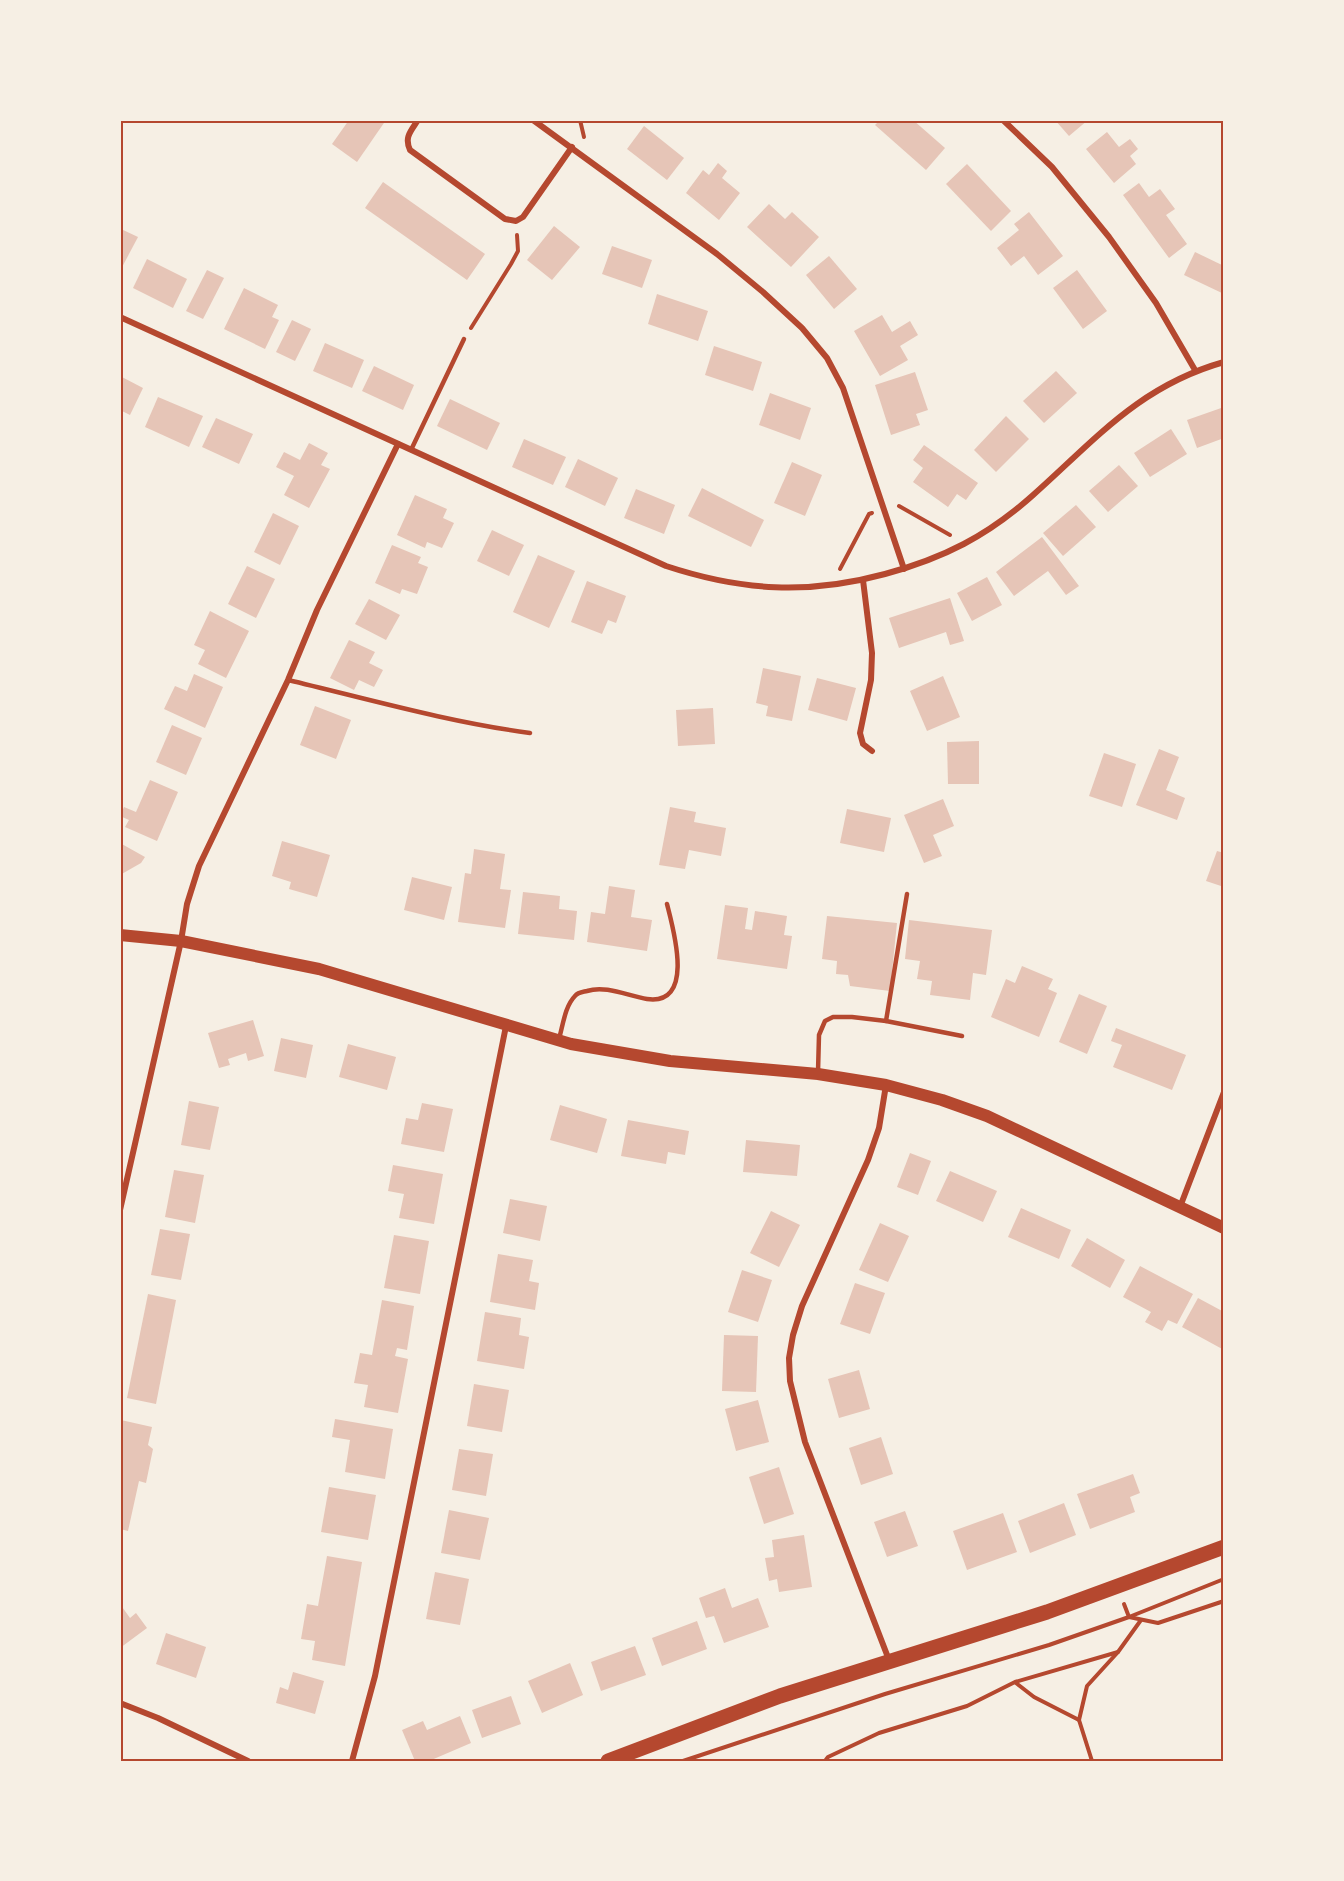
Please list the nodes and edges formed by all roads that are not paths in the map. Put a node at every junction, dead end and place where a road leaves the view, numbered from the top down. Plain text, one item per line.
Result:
1 (418, 120) edge
2 (533, 120) edge
3 (1003, 120) edge
4 (572, 147) junction
5 (120, 316) edge
6 (464, 339) road end
7 (1224, 362) edge
8 (1195, 370) junction
9 (398, 444) junction
10 (411, 450) junction
11 (904, 569) junction
12 (863, 580) junction
13 (288, 680) junction
14 (530, 733) dead end
15 (872, 751) dead end
16 (907, 894) dead end
17 (667, 904) dead end
18 (120, 934) edge
19 (181, 941) junction
20 (886, 1021) junction
21 (506, 1026) junction
22 (962, 1036) dead end
23 (559, 1040) junction
24 (818, 1074) junction
25 (886, 1085) junction
26 (1224, 1092) edge
27 (1180, 1207) junction
28 (120, 1210) edge
29 (1224, 1228) edge
30 (1224, 1547) edge
31 (889, 1662) junction
32 (120, 1703) edge
33 (248, 1761) edge
34 (352, 1761) edge
35 (608, 1761) edge

1 - 4 street
2 - 4 street
3 - 8 street
4 - 11 street
5 - 9 street
6 - 10 lane
7 - 8 street
8 - 11 street
9 - 10 street
9 - 13 street
10 - 12 street
11 - 12 street
12 - 15 street
13 - 14 lane
13 - 19 street
16 - 20 lane
17 - 23 lane
18 - 19 main road
19 - 21 main road
19 - 28 street
20 - 22 lane
20 - 24 lane
21 - 23 main road
21 - 34 street
23 - 24 main road
24 - 25 main road
25 - 27 main road
25 - 31 street
26 - 27 street
27 - 29 main road
30 - 31 main road
31 - 35 main road
32 - 33 street

